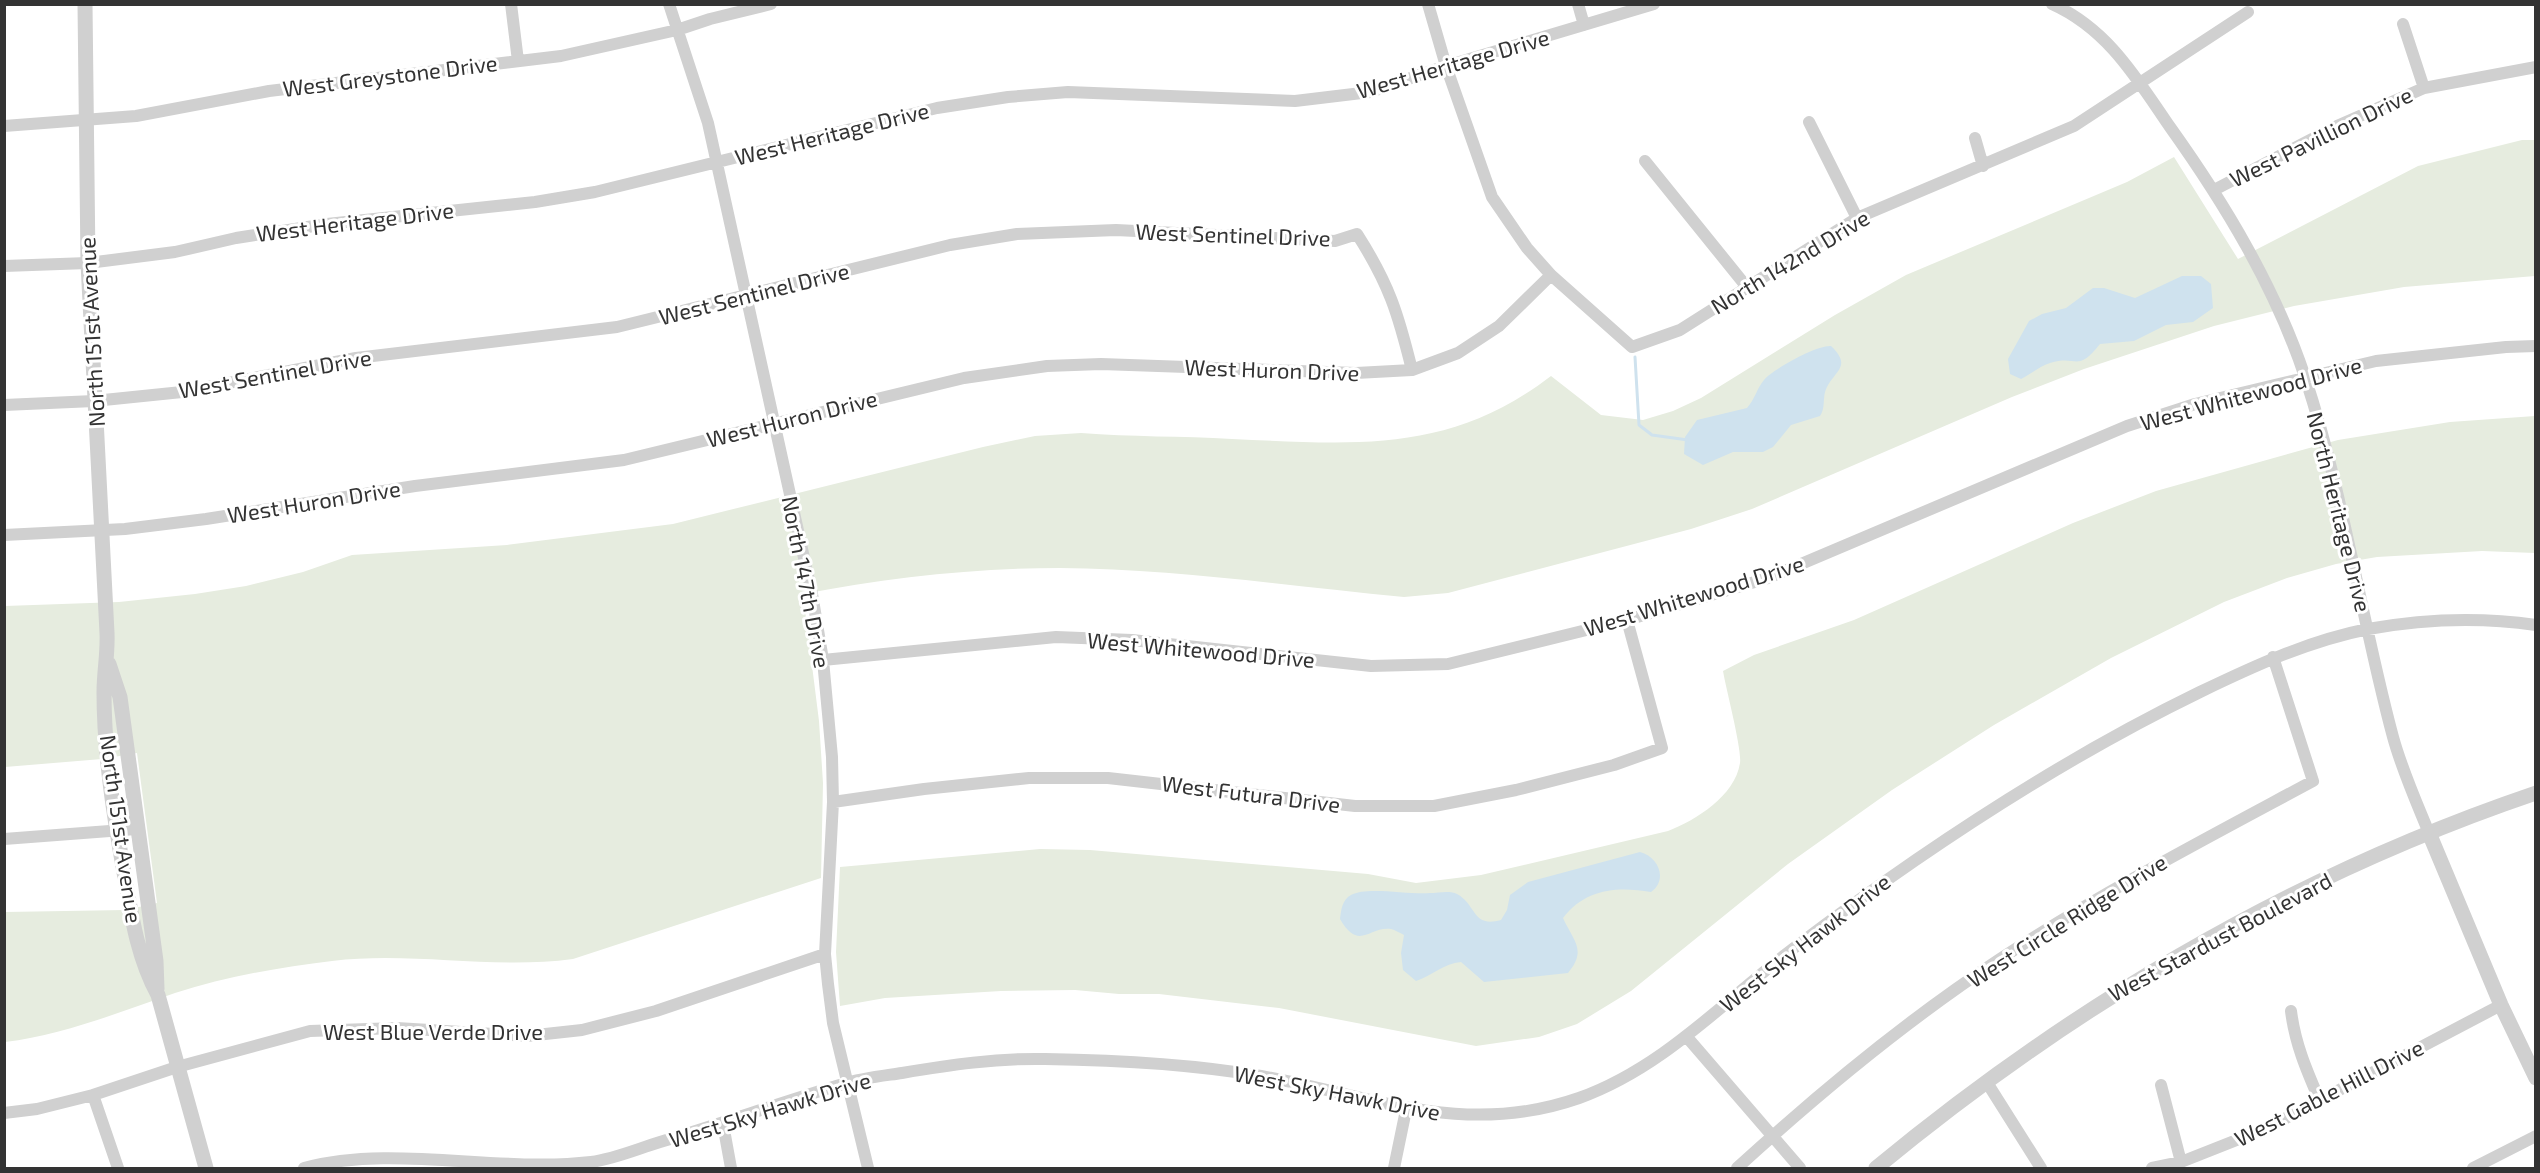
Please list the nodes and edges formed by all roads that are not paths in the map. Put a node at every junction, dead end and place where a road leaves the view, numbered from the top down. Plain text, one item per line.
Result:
1 (85, 4) edge
2 (511, 4) edge
3 (669, 4) edge
4 (771, 4) edge
5 (1428, 4) edge
6 (1578, 4) edge
7 (1654, 4) edge
8 (2052, 4) edge
9 (2248, 12) dead end
10 (2403, 24) dead end
11 (1584, 25) junction
12 (677, 30) junction
13 (518, 61) junction
14 (1446, 66) junction
15 (2535, 67) edge
16 (2139, 82) junction
17 (2424, 88) junction
18 (87, 122) junction
19 (1809, 122) dead end
20 (4, 126) edge
21 (1975, 138) dead end
22 (1645, 161) dead end
23 (717, 162) junction
24 (1983, 166) junction
25 (2214, 190) junction
26 (1857, 218) junction
27 (88, 263) junction
28 (4, 266) edge
29 (1551, 275) junction
30 (1746, 286) junction
31 (746, 296) junction
32 (2535, 346) edge
33 (1412, 370) junction
34 (2305, 376) junction
35 (94, 401) junction
36 (4, 405) edge
37 (773, 424) junction
38 (103, 530) junction
39 (4, 535) edge
40 (1628, 620) junction
41 (2535, 625) edge
42 (2368, 629) junction
43 (2273, 657) junction
44 (108, 659) junction
45 (823, 660) junction
46 (2535, 793) edge
47 (834, 802) junction
48 (136, 829) junction
49 (117, 832) junction
50 (2429, 833) junction
51 (4, 839) edge
52 (825, 954) junction
53 (158, 995) junction
54 (2501, 1005) junction
55 (2291, 1011) dead end
56 (1686, 1036) junction
57 (177, 1067) junction
58 (2535, 1078) edge
59 (1986, 1081) junction
60 (849, 1082) junction
61 (2161, 1085) dead end
62 (93, 1095) junction
63 (2319, 1099) junction
64 (1406, 1110) junction
65 (4, 1113) edge
66 (723, 1124) junction
67 (2535, 1136) edge
68 (1772, 1137) junction
69 (2181, 1162) junction
70 (596, 1165) edge
71 (118, 1168) edge
72 (206, 1168) edge
73 (304, 1168) edge
74 (731, 1168) edge
75 (868, 1168) edge
76 (1394, 1168) edge
77 (1737, 1168) edge
78 (1800, 1168) edge
79 (1876, 1168) edge
80 (2041, 1168) edge
81 (2152, 1168) edge
82 (2473, 1168) edge

1 - 18 street, North 151st Avenue
2 - 13 street
3 - 12 street, North 147th Drive
4 - 12 street, West Greystone Drive
5 - 14 street
6 - 11 street
7 - 11 street, West Heritage Drive
8 - 16 street
9 - 16 street, North 142nd Drive
10 - 17 street
11 - 14 street, West Heritage Drive
12 - 13 street, West Greystone Drive
12 - 23 street, North 147th Drive
13 - 18 street, West Greystone Drive
14 - 23 street, West Heritage Drive
14 - 29 street
15 - 17 street, West Pavillion Drive
16 - 24 street, North 142nd Drive
16 - 25 street, North Heritage Drive
17 - 25 street, West Pavillion Drive
18 - 20 street, West Greystone Drive
18 - 27 street, North 151st Avenue
19 - 26 street
21 - 24 street
22 - 30 street
23 - 27 street, West Heritage Drive
23 - 31 street, North 147th Drive
24 - 26 street, North 142nd Drive
25 - 34 street, North Heritage Drive
26 - 30 street, North 142nd Drive
27 - 28 street, West Heritage Drive
27 - 35 street, North 151st Avenue
29 - 30 street, North 142nd Drive
29 - 33 street, West Huron Drive
31 - 33 street, West Sentinel Drive
31 - 35 street, West Sentinel Drive
31 - 37 street, North 147th Drive
32 - 34 street, West Whitewood Drive
33 - 37 street, West Huron Drive
34 - 40 street, West Whitewood Drive
34 - 42 street, North Heritage Drive
35 - 36 street, West Sentinel Drive
35 - 38 street, North 151st Avenue
37 - 38 street, West Huron Drive
37 - 45 street, North 147th Drive
38 - 39 street, West Huron Drive
38 - 44 street, North 151st Avenue
40 - 45 street, West Whitewood Drive
40 - 47 street, West Futura Drive
41 - 42 street, West Sky Hawk Drive
42 - 43 street, West Sky Hawk Drive
42 - 50 street, North Heritage Drive
43 - 56 street, West Sky Hawk Drive
43 - 68 street, West Circle Ridge Drive
44 - 48 street, North 151st Avenue
44 - 49 street, North 151st Avenue
45 - 47 street, North 147th Drive
46 - 50 street, West Stardust Boulevard
47 - 52 street, North 147th Drive
48 - 49 street
48 - 53 street, North 151st Avenue
49 - 51 street
49 - 53 street, North 151st Avenue
50 - 54 street
50 - 59 street, West Stardust Boulevard
52 - 57 street, West Blue Verde Drive
52 - 60 street, North 147th Drive
53 - 57 street, North 151st Avenue
54 - 58 street
54 - 63 street, West Gable Hill Drive
55 - 63 street
56 - 64 street, West Sky Hawk Drive
56 - 68 street
57 - 62 street, West Blue Verde Drive
57 - 72 street, North 151st Avenue
59 - 79 street, West Stardust Boulevard
59 - 80 street
60 - 64 street, West Sky Hawk Drive
60 - 66 street, West Sky Hawk Drive
60 - 75 street, North 147th Drive
61 - 69 street
62 - 65 street, West Blue Verde Drive
62 - 71 street
63 - 69 street, West Gable Hill Drive
64 - 76 street
66 - 70 street, West Sky Hawk Drive
66 - 74 street
67 - 82 street
68 - 77 street, West Circle Ridge Drive
68 - 78 street
69 - 81 street, West Gable Hill Drive
70 - 73 street, West Sky Hawk Drive

